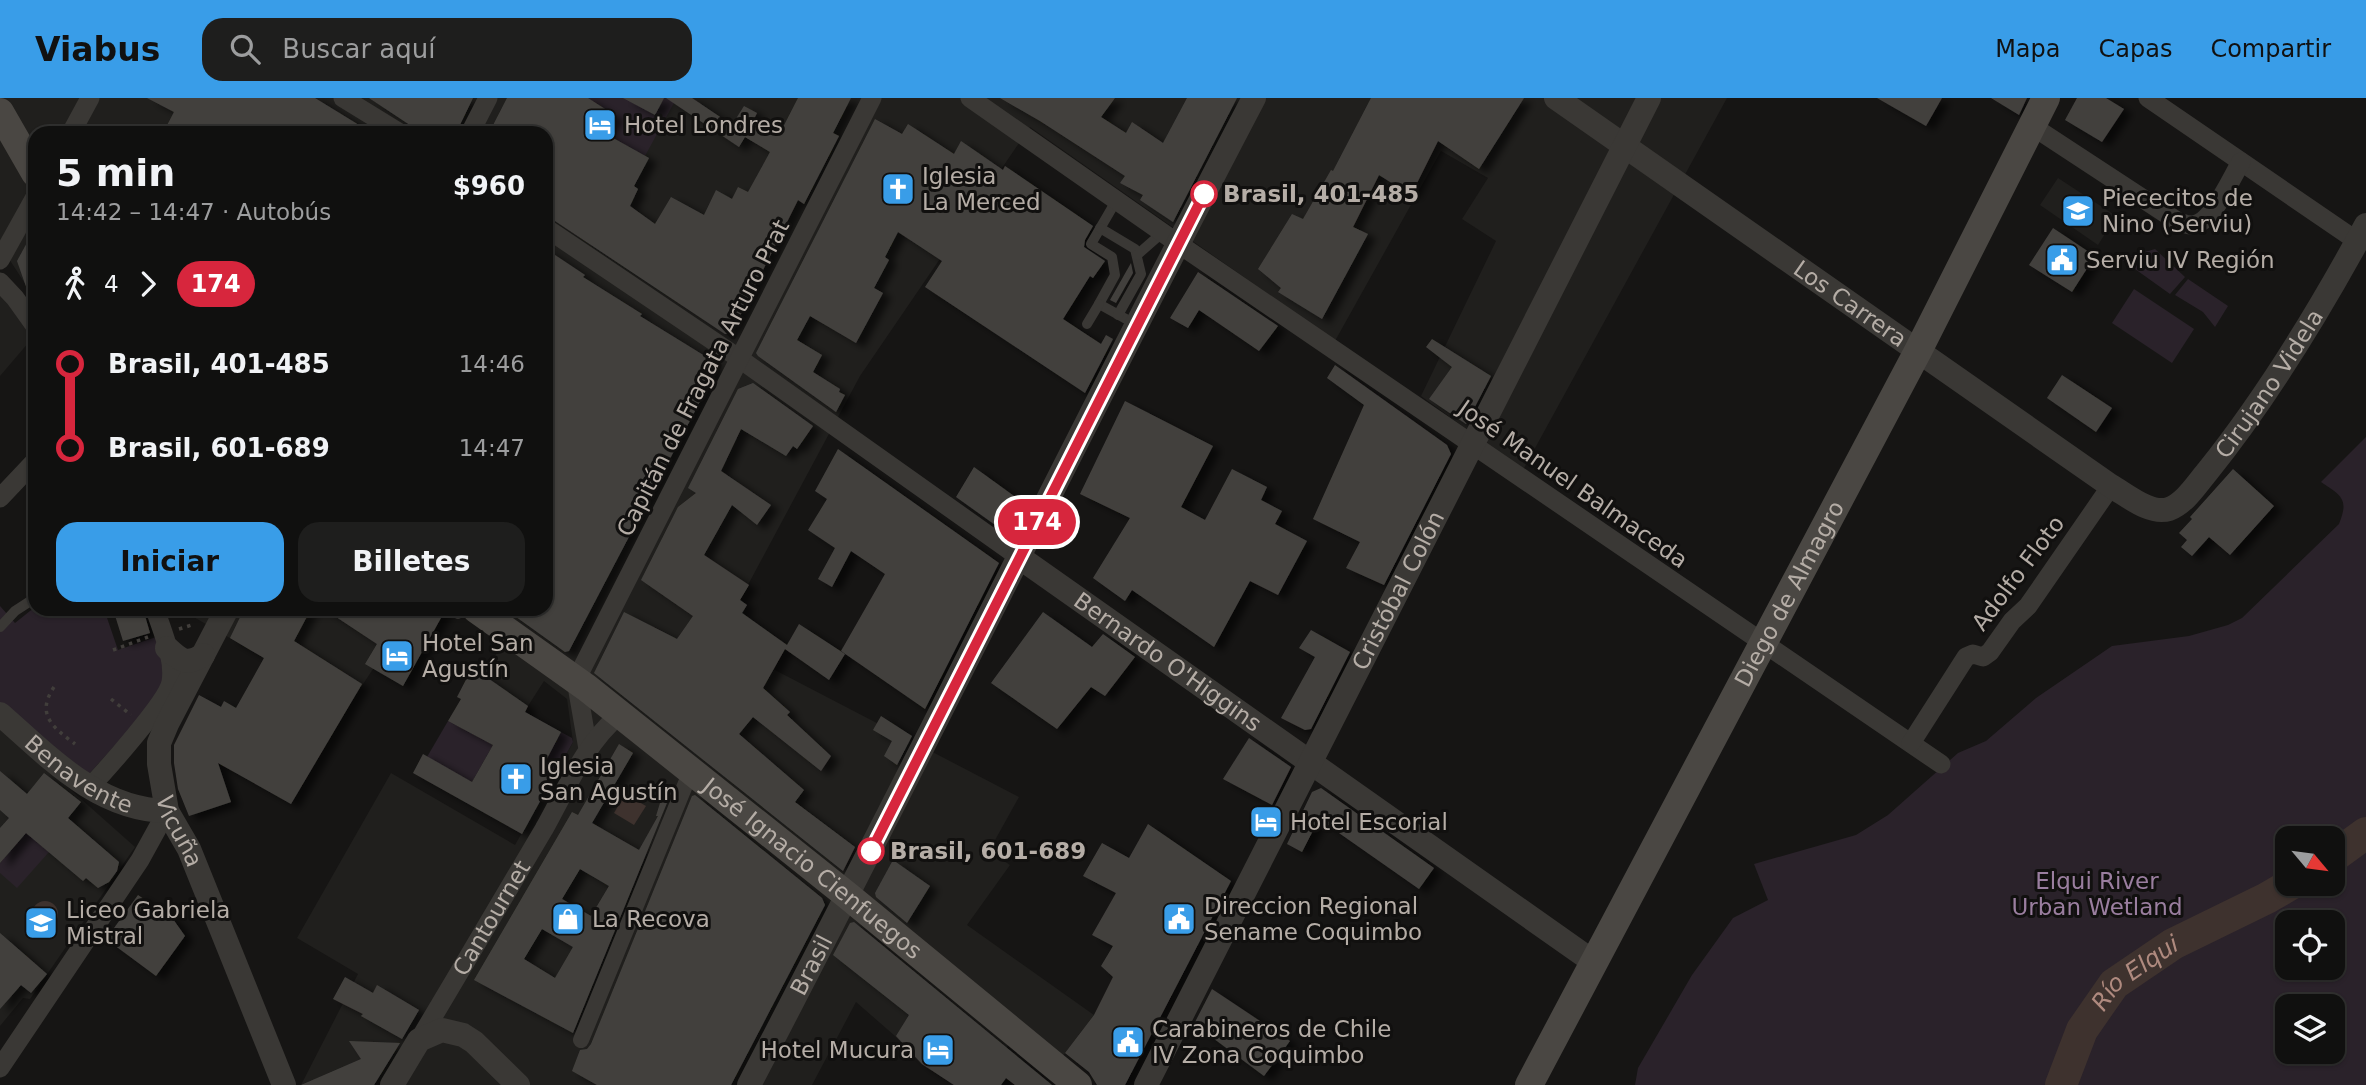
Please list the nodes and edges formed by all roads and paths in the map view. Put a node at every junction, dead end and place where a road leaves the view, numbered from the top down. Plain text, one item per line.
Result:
1 (90, 98) edge
2 (343, 98) edge
3 (488, 98) edge
4 (872, 98) edge
5 (1254, 98) edge
6 (1556, 98) edge
7 (1649, 98) edge
8 (2046, 98) edge
9 (2148, 98) edge
10 (976, 102) edge
11 (0, 112) edge
12 (75, 126) edge
13 (389, 126) edge
14 (474, 126) edge
15 (2032, 126) junction
16 (1625, 146) junction
17 (28, 161) edge
18 (2241, 162) junction
19 (1116, 201) junction
20 (28, 210) edge
21 (1100, 228) junction
22 (553, 233) edge
23 (2362, 233) edge
24 (1170, 238) junction
25 (1137, 255) junction
26 (0, 260) edge
27 (1153, 272) junction
28 (0, 282) edge
29 (1099, 304) junction
30 (28, 316) edge
31 (1127, 320) junction
32 (1087, 324) dead end
33 (1917, 351) junction
34 (740, 359) junction
35 (1472, 444) junction
36 (28, 468) edge
37 (2111, 486) junction
38 (0, 498) edge
39 (2145, 505) joint
40 (1019, 558) junction
41 (28, 603) edge
42 (157, 616) edge
43 (223, 616) edge
44 (473, 616) edge
45 (203, 622) dead end
46 (0, 627) edge
47 (163, 639) junction
48 (1763, 644) junction
49 (113, 650) dead end
50 (203, 655) junction
51 (576, 680) junction
52 (54, 687) dead end
53 (111, 699) dead end
54 (0, 714) edge
55 (620, 715) junction
56 (135, 718) dead end
57 (1911, 743) junction
58 (75, 744) dead end
59 (587, 749) junction
60 (1310, 761) junction
61 (1941, 764) dead end
62 (686, 783) dead end
63 (89, 788) junction
64 (167, 811) junction
65 (848, 896) junction
66 (1595, 963) junction
67 (419, 1040) junction
68 (581, 1040) dead end
69 (0, 1068) edge
70 (1532, 1084) edge
71 (284, 1085) edge
72 (392, 1085) edge
73 (518, 1085) edge
74 (749, 1085) edge
75 (1078, 1085) edge
76 (1146, 1085) edge

1 - 12 street
2 - 13 street
3 - 14 street
4 - 34 street, Capitán de Fragata Arturo Prat
5 - 24 street, Brasil
6 - 16 street, Los Carrera
7 - 16 street, Cristóbal Colón
8 - 15 main road, Diego de Almagro
9 - 18 street
10 - 19 street, José Manuel Balmaceda
11 - 17 main road
15 - 18 street
15 - 33 main road, Diego de Almagro
16 - 33 street, Los Carrera
16 - 35 street, Cristóbal Colón
18 - 23 street
19 - 21 lane
19 - 24 street, José Manuel Balmaceda
20 - 26 street
21 - 25 lane
21 - 29 lane
22 - 34 street, Bernardo O'Higgins
23 - 39 street, Cirujano Videla
24 - 25 lane
24 - 27 street, Brasil
24 - 35 street, José Manuel Balmaceda
25 - 27 lane
27 - 31 street, Brasil
28 - 30 street
29 - 31 lane
29 - 32 lane
31 - 40 street, Brasil
33 - 37 street, Los Carrera
33 - 48 main road, Diego de Almagro
34 - 40 street, Bernardo O'Higgins
34 - 51 street, Capitán de Fragata Arturo Prat
35 - 48 street, José Manuel Balmaceda
35 - 60 street, Cristóbal Colón
36 - 38 street
37 - 39 street, Los Carrera
37 - 57 street, Adolfo Floto
40 - 60 street, Bernardo O'Higgins
40 - 65 street, Brasil
41 - 46 lane
42 - 47 street
43 - 50 street, Vicuña
44 - 51 main road, José Ignacio Cienfuegos
45 - 47 path
47 - 49 path
47 - 50 street
47 - 63 street
48 - 57 street, José Manuel Balmaceda
48 - 66 main road, Diego de Almagro
50 - 64 street, Vicuña
51 - 55 main road, José Ignacio Cienfuegos
51 - 59 street
52 - 58 path
53 - 56 path
54 - 63 street, Benavente
55 - 59 street, Cantournet
55 - 65 main road, José Ignacio Cienfuegos
57 - 61 street, José Manuel Balmaceda
59 - 67 street, Cantournet
60 - 66 street, Bernardo O'Higgins
60 - 76 street, Cristóbal Colón
62 - 68 street
63 - 64 street, Benavente
64 - 69 street
64 - 71 street, Vicuña
65 - 74 street, Brasil
65 - 75 main road, José Ignacio Cienfuegos
66 - 70 main road, Diego de Almagro
67 - 72 street, Cantournet
67 - 73 street

